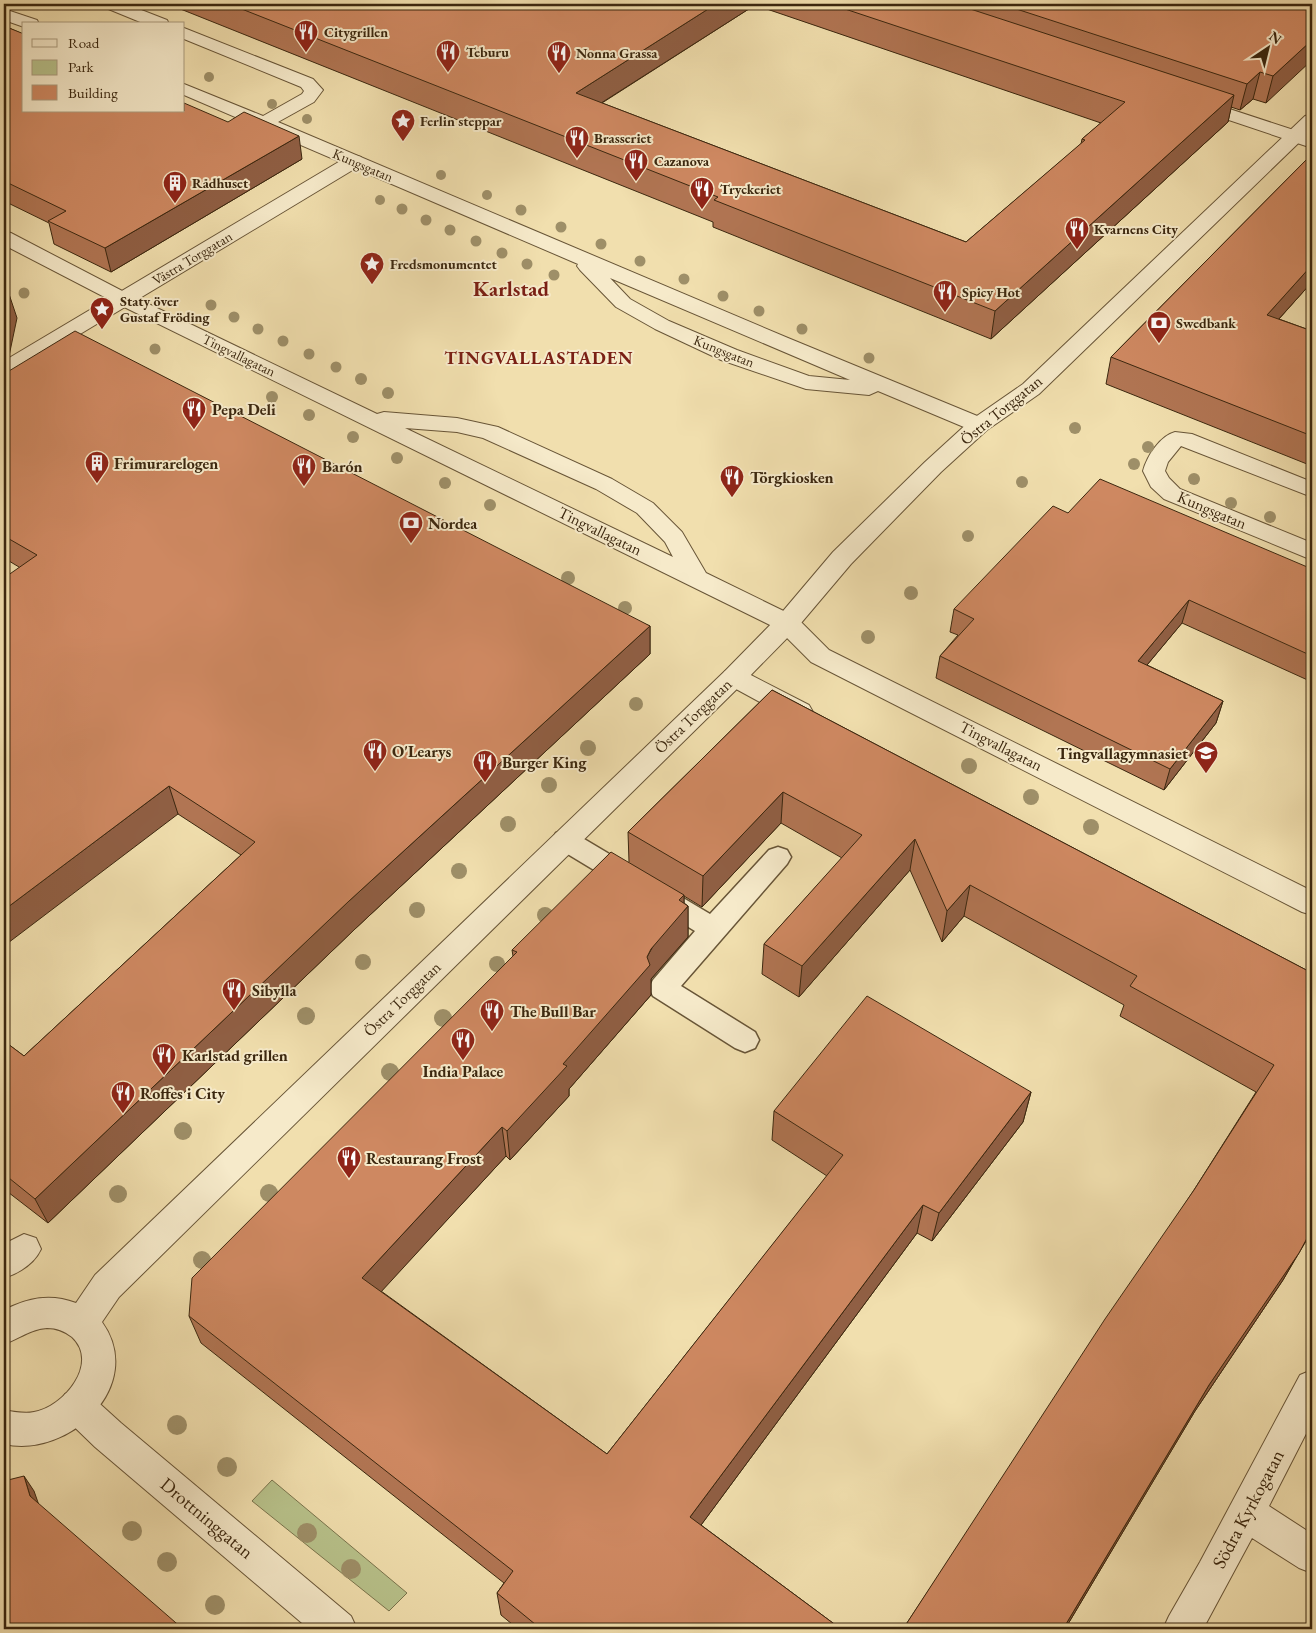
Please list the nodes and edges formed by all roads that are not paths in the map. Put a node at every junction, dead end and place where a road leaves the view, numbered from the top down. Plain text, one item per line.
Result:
1 (112, 4) edge
2 (4, 14) edge
3 (26, 16) edge
4 (156, 22) edge
5 (185, 33) edge
6 (185, 89) edge
7 (1179, 97) edge
8 (1312, 120) edge
9 (264, 123) junction
10 (1304, 139) edge
11 (354, 161) junction
12 (4, 237) edge
13 (572, 254) junction
14 (123, 299) junction
15 (4, 370) edge
16 (900, 391) junction
17 (368, 418) junction
18 (979, 425) junction
19 (1312, 490) edge
20 (1312, 552) edge
21 (697, 579) junction
22 (787, 623) junction
23 (734, 677) junction
24 (818, 722) edge
25 (565, 840) junction
26 (778, 857) dead end
27 (1312, 904) edge
28 (713, 929) junction
29 (745, 1040) dead end
30 (82, 1323) junction
31 (4, 1328) edge
32 (1312, 1387) edge
33 (77, 1406) junction
34 (4, 1427) edge
35 (1246, 1512) junction
36 (1312, 1555) edge
37 (338, 1629) edge
38 (1182, 1629) edge

1 - 4 street
2 - 3 street
5 - 9 street
6 - 9 street, Kungsgatan
7 - 10 street
8 - 10 street, Östra Torggatan
9 - 11 street, Kungsgatan
10 - 18 street, Östra Torggatan
11 - 13 street, Kungsgatan
11 - 14 street, Västra Torggatan
12 - 14 street, Tingvallagatan
13 - 16 street, Kungsgatan
13 - 16 street, Kungsgatan
14 - 15 street, Västra Torggatan
14 - 17 street, Tingvallagatan
16 - 18 street, Kungsgatan
17 - 21 street, Tingvallagatan
17 - 21 street, Tingvallagatan
18 - 22 street, Östra Torggatan
19 - 20 street, Kungsgatan
21 - 22 street, Tingvallagatan
22 - 23 street, Östra Torggatan
22 - 27 street, Tingvallagatan
23 - 24 street
23 - 25 street, Östra Torggatan
25 - 28 lane
25 - 30 street, Östra Torggatan
26 - 28 lane
28 - 29 lane
30 - 31 street
30 - 33 street
32 - 35 street, Södra Kyrkogatan
33 - 34 street
33 - 37 street, Drottninggatan
35 - 36 street
35 - 38 street, Södra Kyrkogatan

